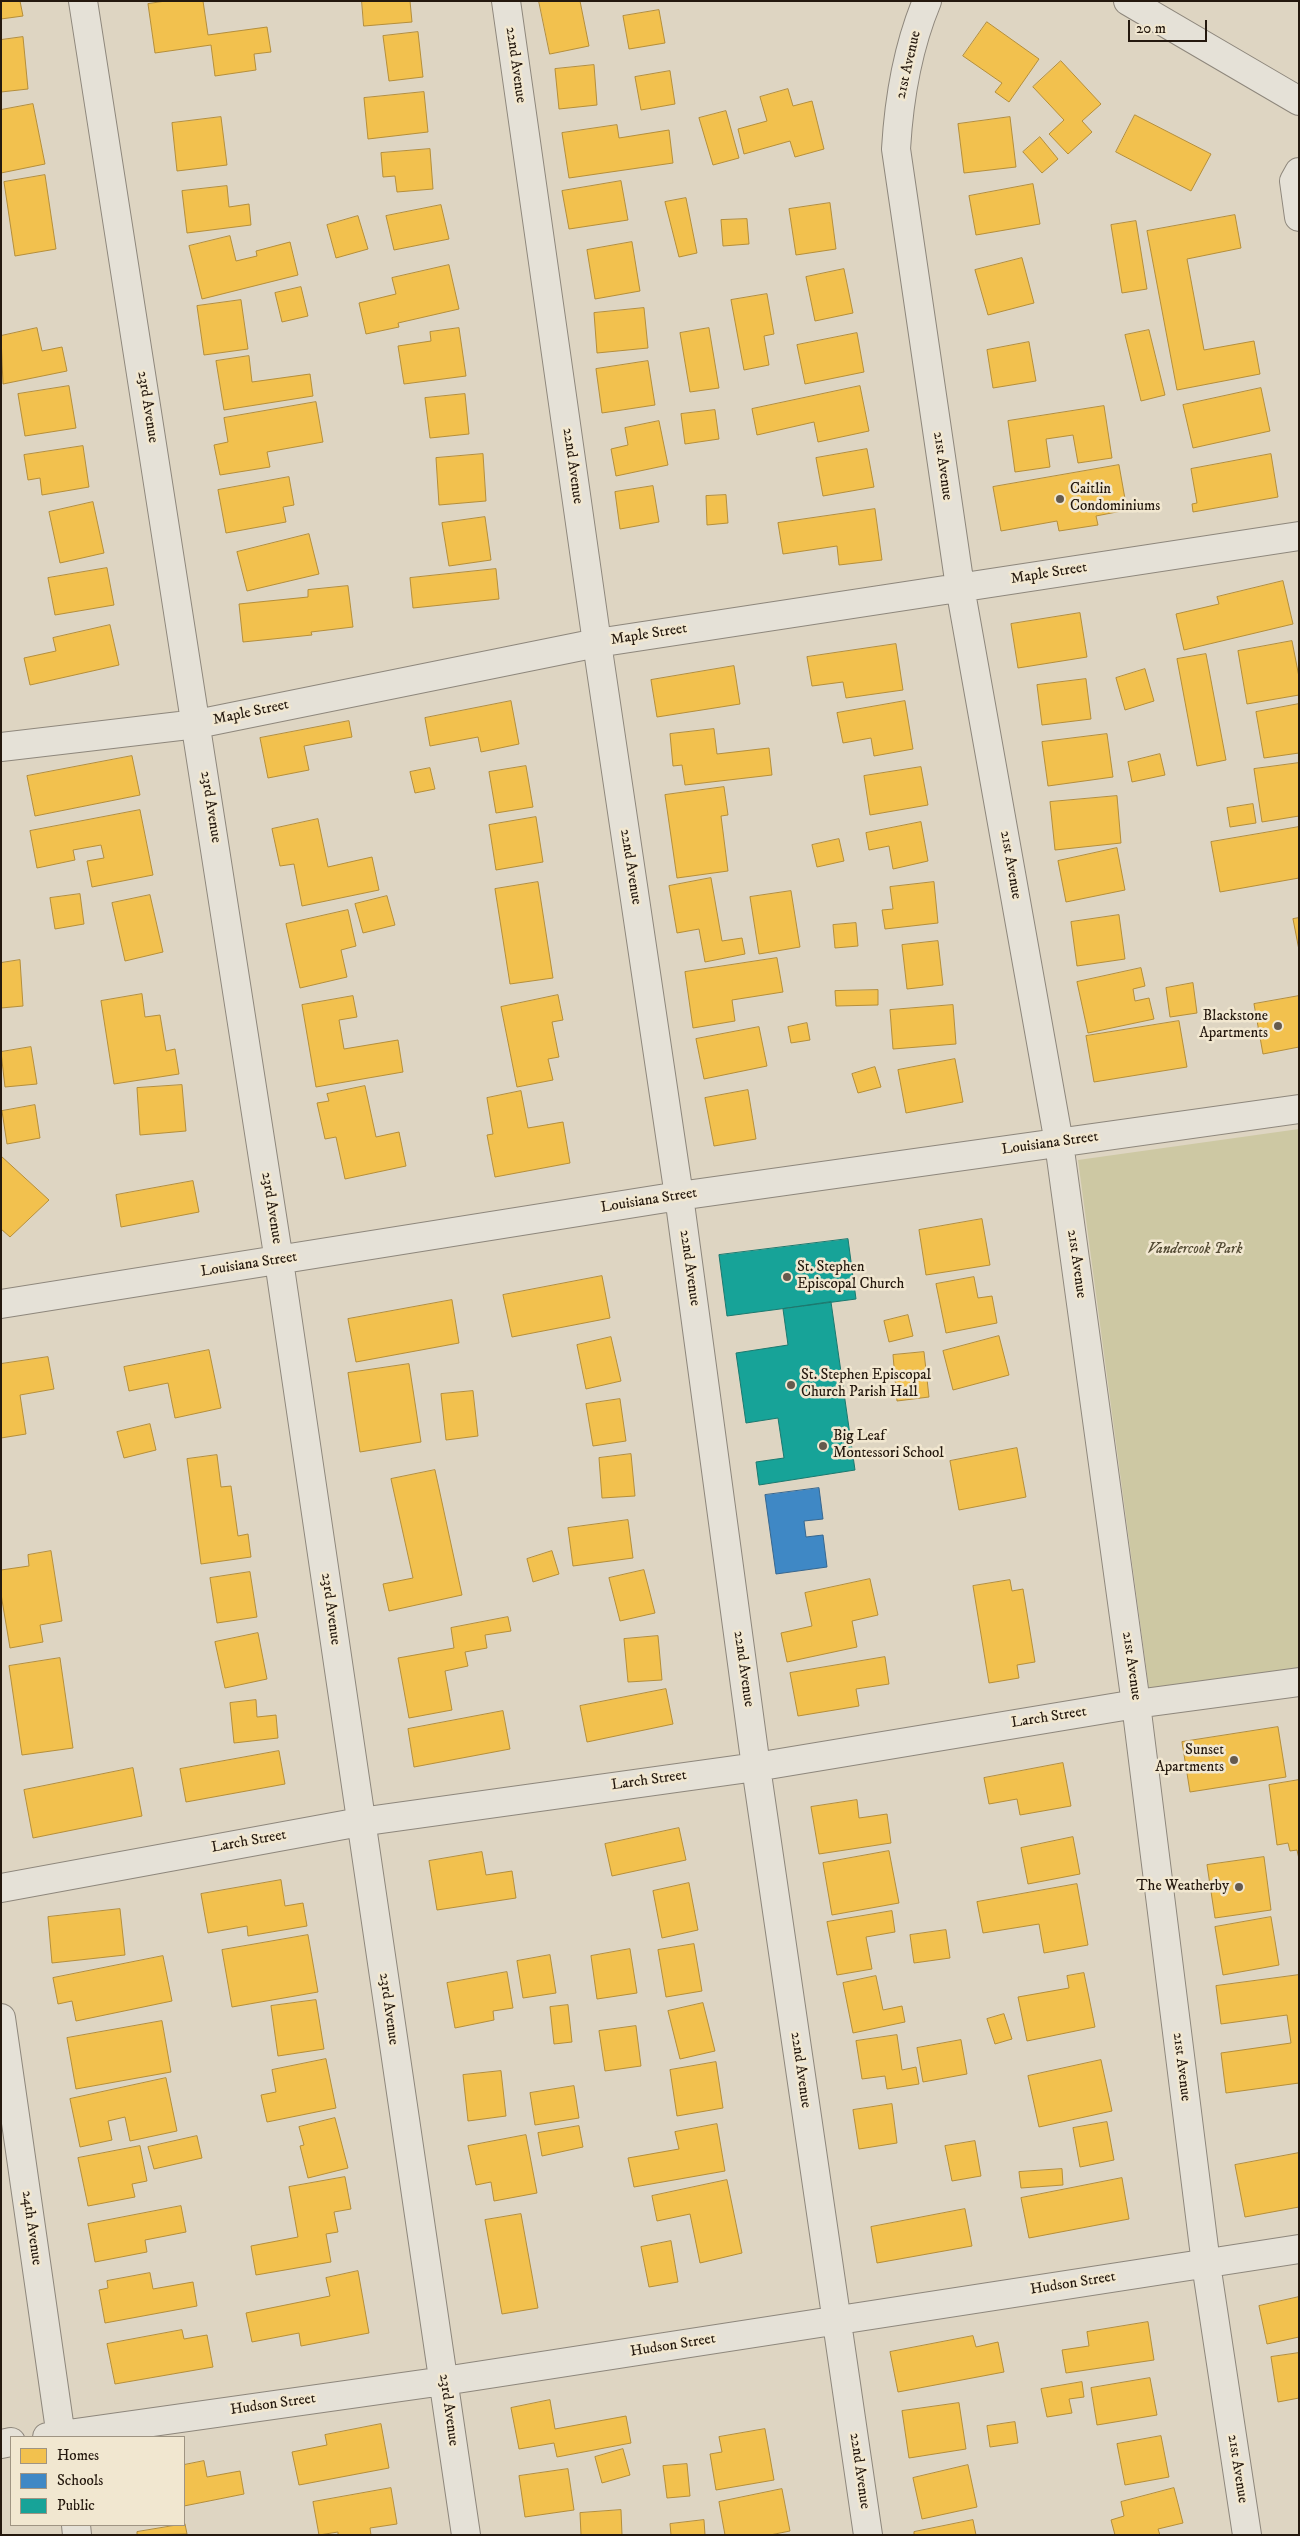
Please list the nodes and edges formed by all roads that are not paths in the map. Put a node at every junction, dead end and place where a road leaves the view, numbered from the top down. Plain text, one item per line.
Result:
1 (83, 1) edge
2 (506, 1) edge
3 (927, 1) edge
4 (1128, 1) edge
5 (1299, 101) edge
6 (1299, 172) edge
7 (1299, 217) edge
8 (1299, 536) edge
9 (960, 587) junction
10 (597, 643) junction
11 (197, 724) junction
12 (1, 748) edge
13 (1299, 1109) edge
14 (1059, 1143) junction
15 (680, 1196) junction
16 (279, 1260) junction
17 (1, 1304) edge
18 (1299, 1682) edge
19 (1136, 1704) junction
20 (756, 1766) junction
21 (360, 1822) junction
22 (1, 1888) edge
23 (1, 2018) edge
24 (1299, 2249) edge
25 (1206, 2264) junction
26 (837, 2320) junction
27 (444, 2381) junction
28 (56, 2436) edge
29 (63, 2436) edge
30 (466, 2535) edge
31 (868, 2535) edge
32 (1247, 2535) edge

1 - 11 street, 23rd Avenue
2 - 10 street, 22nd Avenue
3 - 9 street, 21st Avenue
4 - 5 street
6 - 7 street
8 - 9 street, Maple Street
9 - 10 street, Maple Street
9 - 14 street, 21st Avenue
10 - 11 street, Maple Street
10 - 15 street, 22nd Avenue
11 - 12 street, Maple Street
11 - 16 street, 23rd Avenue
13 - 14 street, Louisiana Street
14 - 15 street, Louisiana Street
14 - 19 street, 21st Avenue
15 - 16 street, Louisiana Street
15 - 20 street, 22nd Avenue
16 - 17 street, Louisiana Street
16 - 21 street, 23rd Avenue
18 - 19 street, Larch Street
19 - 20 street, Larch Street
19 - 25 street, 21st Avenue
20 - 21 street, Larch Street
20 - 26 street, 22nd Avenue
21 - 22 street, Larch Street
21 - 27 street, 23rd Avenue
23 - 28 street, 24th Avenue
24 - 25 street, Hudson Street
25 - 26 street, Hudson Street
25 - 32 street, 21st Avenue
26 - 27 street, Hudson Street
26 - 31 street, 22nd Avenue
27 - 29 street, Hudson Street
27 - 30 street, 23rd Avenue

